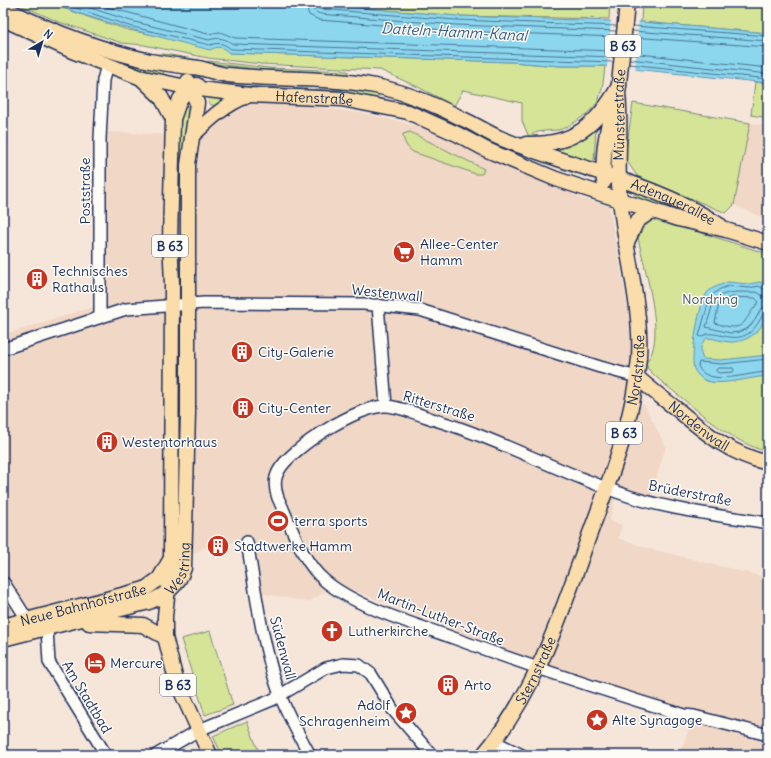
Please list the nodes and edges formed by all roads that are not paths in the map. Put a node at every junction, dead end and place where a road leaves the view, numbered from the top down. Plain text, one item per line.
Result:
1 (626, 5) edge
2 (3, 12) edge
3 (3, 19) edge
4 (172, 64) junction
5 (107, 65) junction
6 (225, 75) junction
7 (139, 77) junction
8 (191, 88) junction
9 (250, 95) junction
10 (615, 100) junction
11 (173, 119) junction
12 (194, 134) junction
13 (515, 144) junction
14 (603, 174) junction
15 (618, 178) junction
16 (605, 195) junction
17 (620, 200) junction
18 (652, 211) junction
19 (726, 230) junction
20 (768, 243) edge
21 (626, 246) junction
22 (187, 304) junction
23 (172, 305) junction
24 (378, 305) junction
25 (100, 317) junction
26 (3, 349) edge
27 (637, 377) junction
28 (386, 406) junction
29 (768, 463) edge
30 (276, 477) joint
31 (607, 488) junction
32 (768, 523) edge
33 (247, 542) dead end
34 (171, 557) junction
35 (574, 578) joint
36 (4, 583) edge
37 (169, 592) junction
38 (27, 619) junction
39 (70, 623) junction
40 (3, 626) edge
41 (47, 629) junction
42 (164, 637) junction
43 (3, 639) edge
44 (538, 669) junction
45 (280, 695) junction
46 (199, 730) junction
47 (768, 734) edge
48 (495, 742) junction
49 (106, 755) edge
50 (156, 755) edge
51 (210, 755) edge
52 (310, 755) edge
53 (432, 755) edge
54 (483, 755) edge
55 (522, 755) edge

1 - 10 main road, Münsterstraße / B 63
2 - 4 main road, Hafenstraße
3 - 5 main road, Hafenstraße
4 - 6 main road, Hafenstraße
4 - 8 main road
5 - 7 main road, Hafenstraße
5 - 25 street, Poststraße
6 - 8 main road, B 63
6 - 13 main road, Hafenstraße / B 63
7 - 8 main road, Hafenstraße
7 - 11 main road
8 - 9 main road, Hafenstraße
8 - 11 main road, B 63
8 - 12 main road
9 - 12 main road
9 - 16 main road, Hafenstraße
10 - 13 main road, B 63
10 - 14 main road
10 - 15 main road, Münsterstraße / B 63
11 - 23 main road, B 63
12 - 22 main road, B 63
13 - 14 main road, Hafenstraße / B 63
14 - 15 main road, Hafenstraße / B 63
14 - 16 main road
15 - 17 main road, Nordstraße / B 63
15 - 19 main road, Adenauerallee
16 - 17 main road, Hafenstraße
17 - 18 main road, Adenauerallee
17 - 21 main road, Nordstraße / B 63
18 - 19 main road, Adenauerallee
18 - 21 main road
19 - 20 main road, Adenauerallee
21 - 27 main road, Nordstraße / B 63
22 - 23 street, Westenwall
22 - 24 street, Westenwall
22 - 37 main road, Westring / B 63
23 - 25 street, Westenwall
23 - 34 main road, Westring / B 63
24 - 27 street, Westenwall
24 - 28 street
25 - 26 street, Westenwall
27 - 29 main road, Nordenwall
27 - 31 main road, Nordstraße / B 63
28 - 30 street, Ritterstraße
28 - 31 street, Ritterstraße
30 - 44 street, Martin-Luther-Straße
31 - 32 street, Brüderstraße
31 - 35 main road, Nordstraße / B 63
33 - 45 street, Südenwall
34 - 37 main road, Westring / B 63
34 - 38 main road, Neue Bahnhofstraße
35 - 44 main road, Sternstraße / B 63
36 - 38 street
37 - 39 main road, Neue Bahnhofstraße
37 - 42 main road, B 63
38 - 40 main road, Neue Bahnhofstraße
39 - 41 main road, Neue Bahnhofstraße
39 - 42 main road
41 - 43 main road, Neue Bahnhofstraße
41 - 49 street, Am Stadtbad
42 - 46 main road, B 63
44 - 47 street, Martin-Luther-Straße
44 - 48 main road, Sternstraße / B 63
45 - 46 street
45 - 52 street, Südenwall
45 - 53 street
46 - 50 street
46 - 51 main road, B 63
48 - 54 main road, Sternstraße / B 63
48 - 55 street

